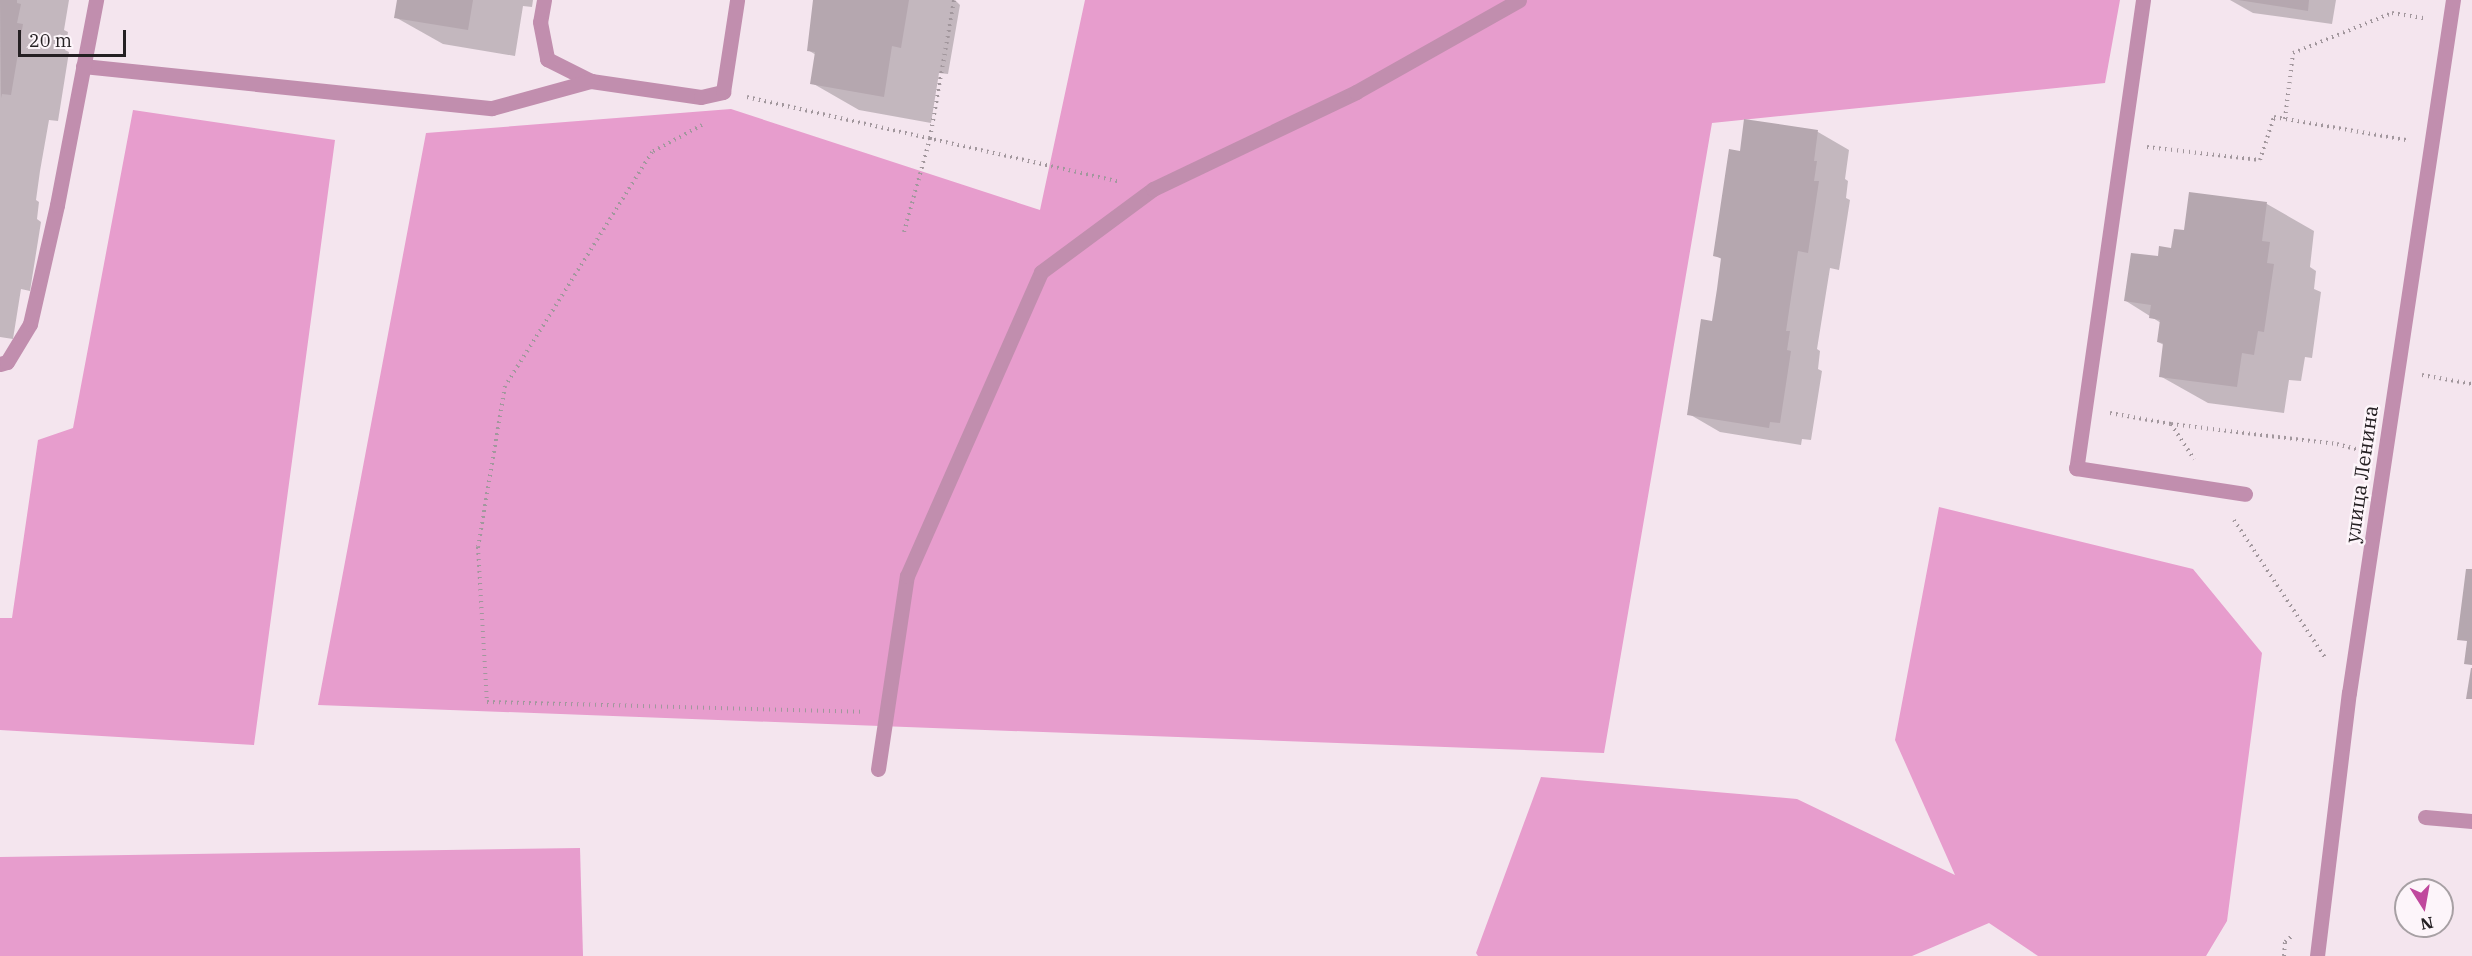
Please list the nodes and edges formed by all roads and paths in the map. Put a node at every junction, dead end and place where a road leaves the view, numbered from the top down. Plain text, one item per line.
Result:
1 (96, 0) edge
2 (544, 0) edge
3 (737, 0) edge
4 (954, 0) edge
5 (1519, 0) edge
6 (2143, 0) edge
7 (2453, 0) edge
8 (2450, 22) junction
9 (83, 66) junction
10 (591, 81) junction
11 (723, 92) junction
12 (751, 98) junction
13 (741, 104) dead end
14 (2285, 119) junction
15 (711, 120) dead end
16 (930, 138) junction
17 (2122, 144) junction
18 (2432, 144) junction
19 (1153, 189) junction
20 (904, 232) dead end
21 (0, 364) edge
22 (2397, 371) junction
23 (2472, 384) edge
24 (2085, 408) junction
25 (2171, 424) junction
26 (2385, 457) junction
27 (2198, 464) dead end
28 (2245, 494) dead end
29 (2230, 514) dead end
30 (2349, 693) junction
31 (887, 712) junction
32 (878, 769) dead end
33 (2425, 816) dead end
34 (2472, 821) edge
35 (2317, 956) edge

1 - 9 street
2 - 10 street
3 - 11 street
4 - 16 path
5 - 19 street
6 - 17 street
7 - 8 street, улица Ленина
8 - 14 path
8 - 18 street, улица Ленина
9 - 10 street
9 - 21 street
10 - 11 street
11 - 12 path
12 - 13 path
12 - 16 path
14 - 17 path
14 - 18 path
15 - 31 path
16 - 19 path
16 - 20 path
17 - 24 street
18 - 22 street, улица Ленина
19 - 31 street
22 - 23 path
22 - 26 street, улица Ленина
24 - 25 path
24 - 28 street
25 - 26 path
25 - 27 path
26 - 30 street, улица Ленина
29 - 30 path
30 - 35 street, улица Ленина
31 - 32 street
33 - 34 street

